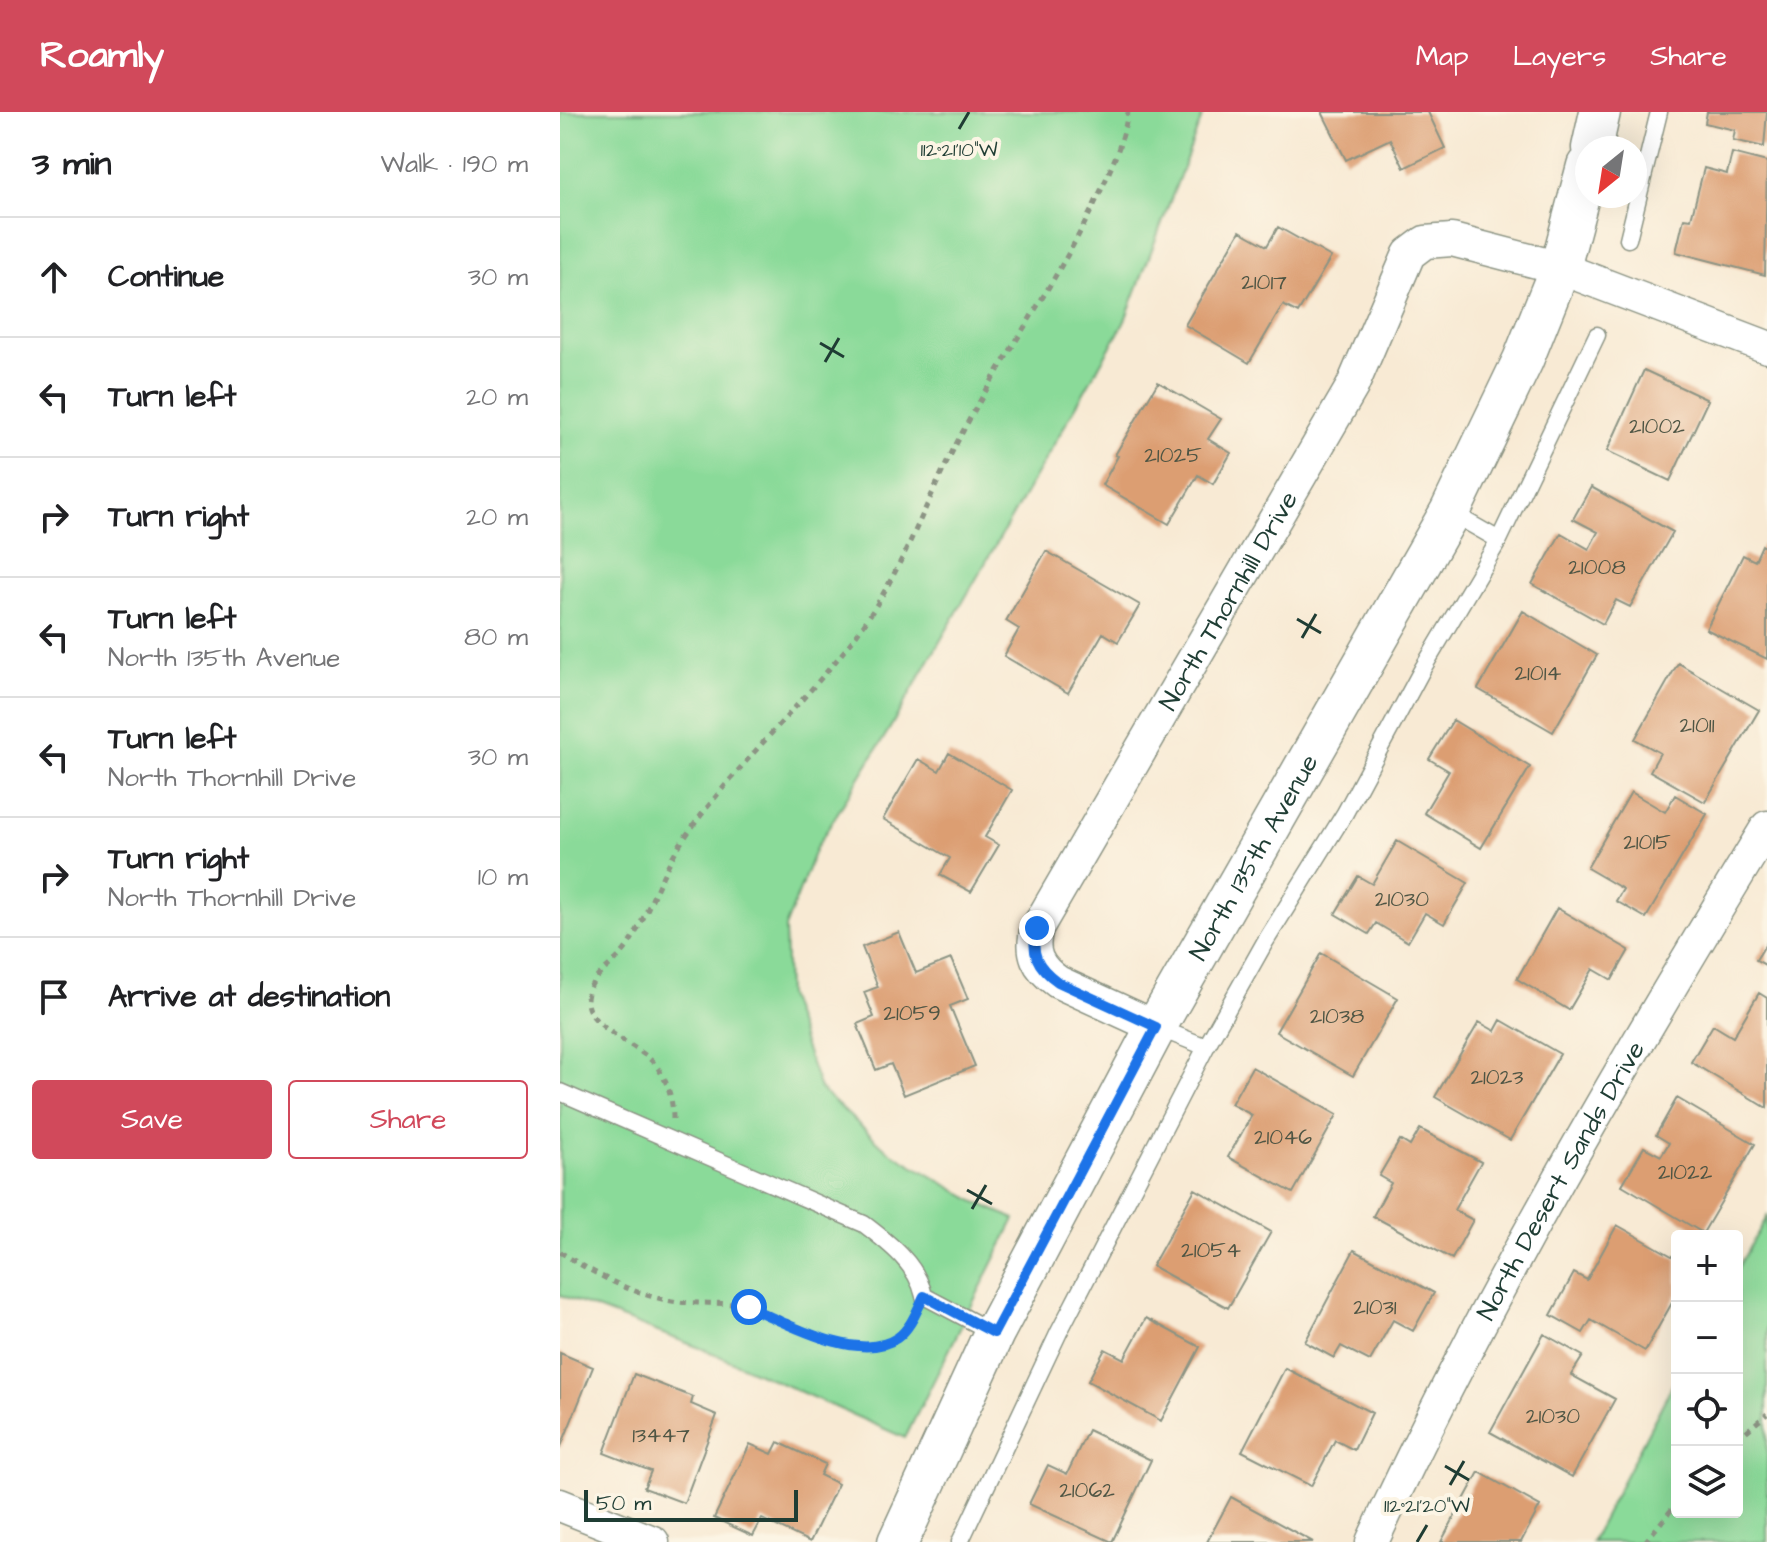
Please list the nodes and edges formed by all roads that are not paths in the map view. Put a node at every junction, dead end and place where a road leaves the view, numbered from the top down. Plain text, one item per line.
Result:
1 (1600, 112) edge
2 (1659, 112) edge
3 (1595, 136) edge
4 (1576, 208) edge
5 (1628, 239) dead end
6 (1560, 268) junction
7 (1597, 335) dead end
8 (1767, 347) edge
9 (1450, 512) junction
10 (1499, 540) junction
11 (1767, 827) edge
12 (1156, 1027) junction
13 (1206, 1047) junction
14 (560, 1092) edge
15 (994, 1333) junction
16 (560, 1505) edge
17 (653, 1542) edge
18 (898, 1542) edge
19 (960, 1542) edge
20 (1372, 1542) edge

1 - 3 street
2 - 5 lane
4 - 6 street, North 135th Avenue
6 - 8 street, North Thornhill Drive
6 - 9 street, North 135th Avenue
6 - 12 street, North Thornhill Drive
7 - 10 lane
9 - 10 lane
9 - 12 street, North 135th Avenue
10 - 13 lane
11 - 20 street, North Desert Sands Drive
12 - 13 lane
12 - 15 street, North 135th Avenue
13 - 19 lane
14 - 15 lane
15 - 18 street, North 135th Avenue
16 - 17 street

